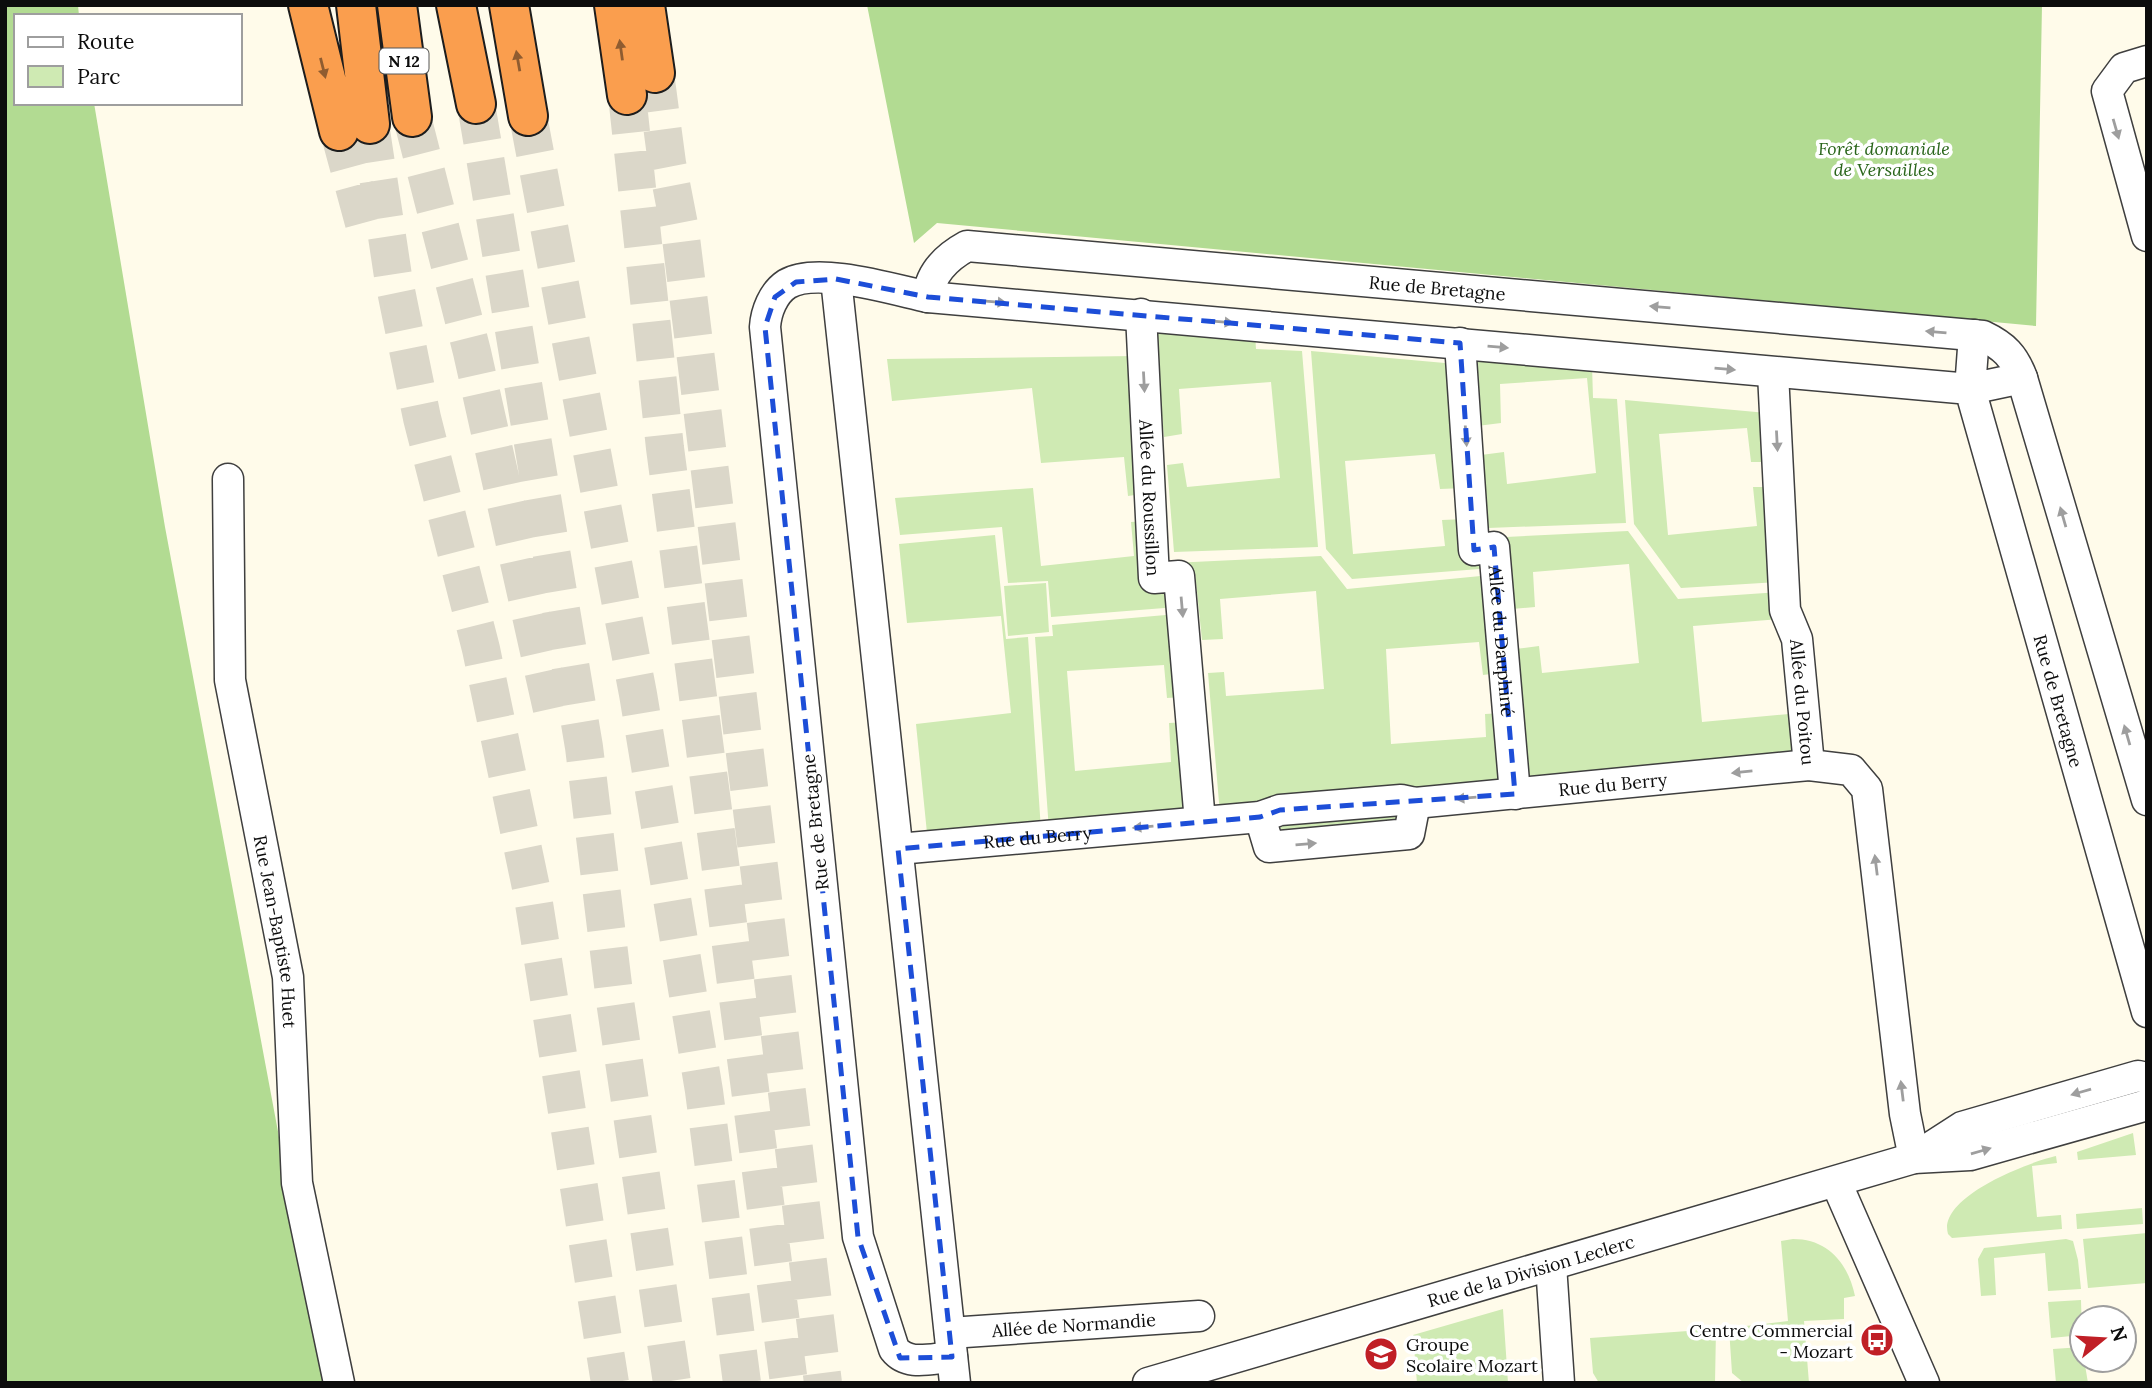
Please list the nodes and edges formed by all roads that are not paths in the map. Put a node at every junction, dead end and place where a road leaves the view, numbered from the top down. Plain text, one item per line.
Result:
1 (308, 5) edge
2 (356, 5) edge
3 (397, 5) edge
4 (456, 5) edge
5 (509, 5) edge
6 (614, 5) edge
7 (645, 5) edge
8 (663, 5) edge
9 (2135, 64) edge
10 (650, 79) junction
11 (476, 104) tunnel mouth
12 (528, 116) tunnel mouth
13 (412, 117) tunnel mouth
14 (2147, 236) edge
15 (836, 279) junction
16 (928, 297) junction
17 (1141, 314) junction
18 (1974, 335) junction
19 (1460, 343) junction
20 (1773, 373) junction
21 (2022, 378) junction
22 (1970, 389) junction
23 (228, 479) dead end
24 (1810, 765) junction
25 (1515, 794) junction
26 (2147, 800) edge
27 (1200, 822) junction
28 (898, 849) junction
29 (2147, 1012) edge
30 (2147, 1078) edge
31 (2147, 1105) edge
32 (1914, 1158) junction
33 (1836, 1182) junction
34 (1551, 1265) junction
35 (1199, 1316) dead end
36 (952, 1357) edge
37 (339, 1383) edge
38 (1148, 1383) edge
39 (1559, 1383) edge
40 (1924, 1383) edge

1 -> 2 highway
3 - 13 highway, N 12
4 - 11 highway
12 -> 5 highway
10 -> 6 highway
7 - 10 highway
8 - 10 highway
9 -> 14 street
15 - 16 street, Rue de Bretagne
15 - 28 street
15 - 36 street, Rue de Bretagne
16 -> 17 street, Rue de Bretagne
18 -> 16 street, Rue de Bretagne
17 -> 19 street, Rue de Bretagne
17 -> 27 street, Allée du Roussillon
18 - 21 street, Rue de Bretagne
18 - 22 street, Rue de Bretagne
19 -> 20 street, Rue de Bretagne
19 -> 25 street, Allée du Dauphiné
20 - 22 street, Rue de Bretagne
20 -> 24 street, Allée du Poitou
21 - 22 street, Rue de Bretagne
26 -> 21 street, Rue de Bretagne
22 - 29 street, Rue de Bretagne
23 - 37 street, Rue Jean-Baptiste Huet
24 -> 25 street, Rue du Berry
32 -> 24 street, Allée du Poitou
25 -> 27 street, Rue du Berry
27 -> 28 street, Rue du Berry
28 - 36 street
30 -> 32 street, Rue de la Division Leclerc
32 -> 31 street, Rue de la Division Leclerc
32 - 33 street, Rue de la Division Leclerc
33 - 34 street, Rue de la Division Leclerc
33 - 40 street
34 - 38 street, Rue de la Division Leclerc
34 - 39 street
35 - 36 street, Allée de Normandie

